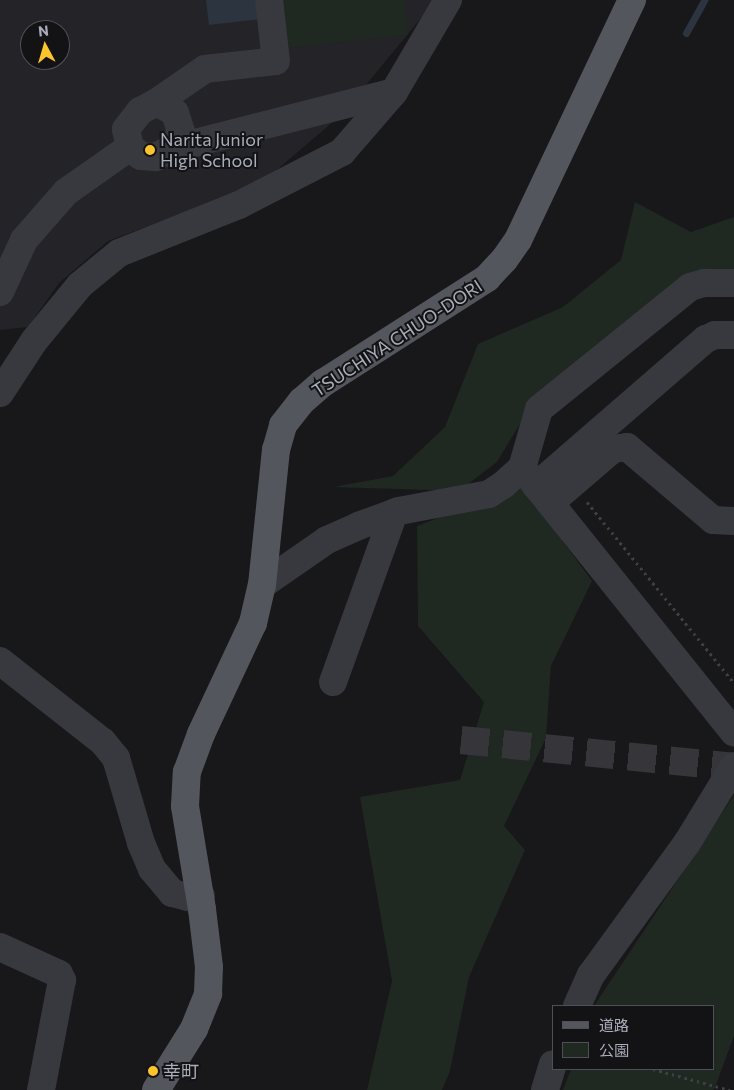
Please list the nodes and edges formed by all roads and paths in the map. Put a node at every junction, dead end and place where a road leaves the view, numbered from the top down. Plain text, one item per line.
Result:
1 (269, 0) edge
2 (448, 0) edge
3 (632, 0) edge
4 (394, 92) junction
5 (157, 102) junction
6 (130, 147) junction
7 (171, 149) junction
8 (734, 283) edge
9 (0, 292) edge
10 (734, 335) edge
11 (0, 393) edge
12 (536, 486) junction
13 (586, 501) dead end
14 (394, 514) junction
15 (734, 521) edge
16 (262, 585) junction
17 (0, 662) edge
18 (333, 682) dead end
19 (734, 683) edge
20 (734, 733) edge
21 (734, 766) edge
22 (201, 896) junction
23 (0, 947) edge
24 (576, 1005) edge
25 (552, 1067) edge
26 (657, 1070) edge
27 (41, 1090) edge
28 (156, 1090) edge
29 (545, 1090) edge
30 (730, 1090) edge

1 - 5 street
2 - 4 street
3 - 16 main road, TSUCHIYA CHUO-DORI
4 - 7 street
4 - 11 street
5 - 6 street
5 - 7 street
6 - 7 street
6 - 9 street
8 - 12 street
10 - 12 street
12 - 14 street
12 - 15 street
12 - 20 street
13 - 19 path
14 - 16 street
14 - 18 street
16 - 22 main road, TSUCHIYA CHUO-DORI
17 - 22 street
21 - 24 street
22 - 28 main road, TSUCHIYA CHUO-DORI
23 - 27 street
25 - 29 street
26 - 30 path

